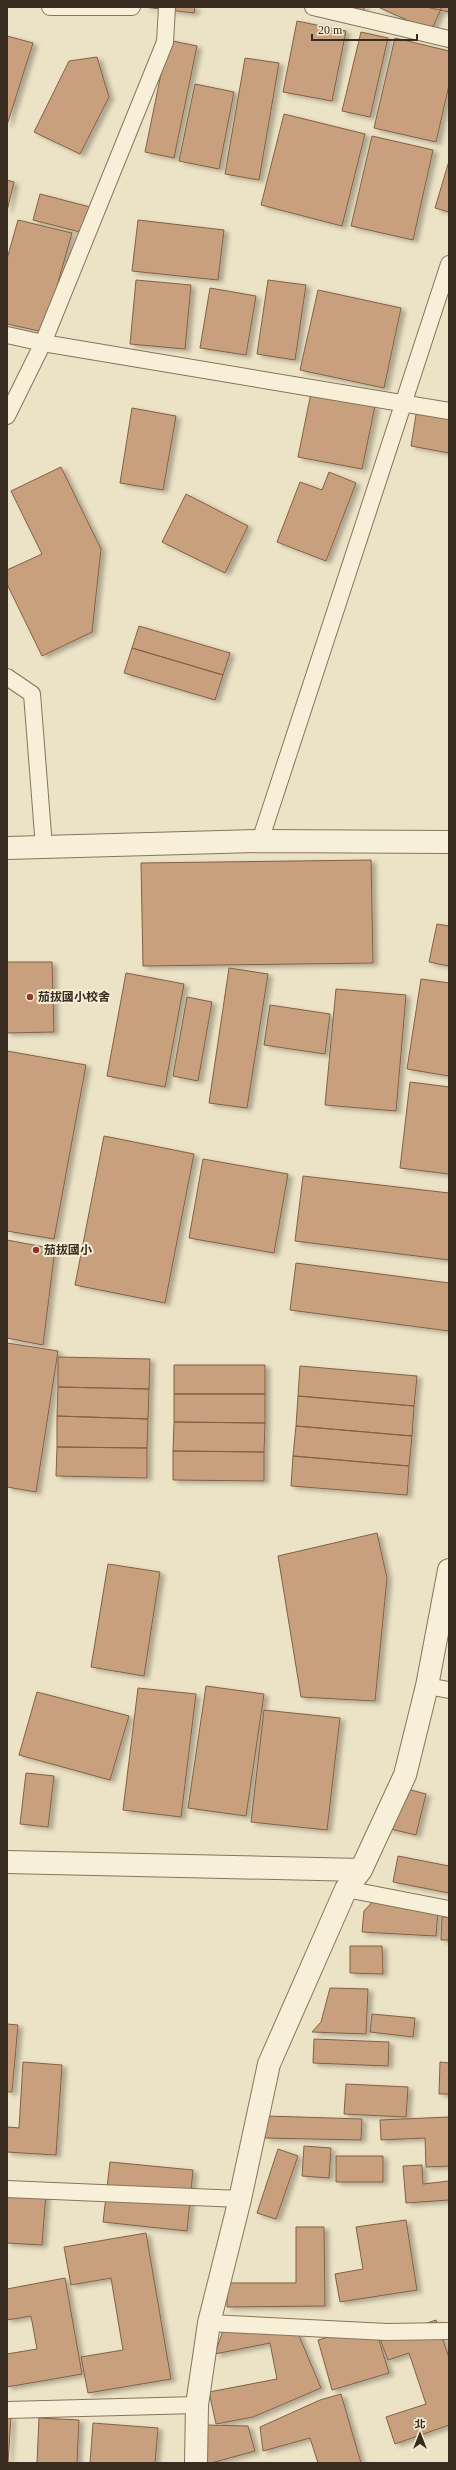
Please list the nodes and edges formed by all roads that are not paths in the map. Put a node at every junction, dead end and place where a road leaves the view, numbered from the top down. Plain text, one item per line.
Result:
1 (50, 7) edge
2 (132, 7) edge
3 (167, 7) edge
4 (314, 7) edge
5 (449, 39) edge
6 (449, 264) edge
7 (7, 335) edge
8 (43, 344) junction
9 (404, 406) junction
10 (449, 411) edge
11 (7, 416) edge
12 (7, 677) edge
13 (260, 841) junction
14 (449, 842) edge
15 (44, 847) junction
16 (7, 848) edge
17 (449, 1570) edge
18 (427, 1686) junction
19 (449, 1690) edge
20 (7, 1862) edge
21 (361, 1870) junction
22 (346, 1889) junction
23 (449, 1909) edge
24 (7, 2189) edge
25 (240, 2199) junction
26 (209, 2323) junction
27 (449, 2331) edge
28 (197, 2405) junction
29 (7, 2410) edge
30 (196, 2463) edge

1 - 2 lane
3 - 8 lane
4 - 5 lane
6 - 9 lane
7 - 8 lane
8 - 9 lane
8 - 11 lane
9 - 10 lane
9 - 13 lane
12 - 15 lane
13 - 14 street
13 - 15 street
15 - 16 street
17 - 18 street
18 - 19 lane
18 - 21 street
20 - 21 street
21 - 22 street
22 - 23 lane
22 - 25 street
24 - 25 lane
25 - 26 street
26 - 27 lane
26 - 28 street
28 - 29 lane
28 - 30 street

